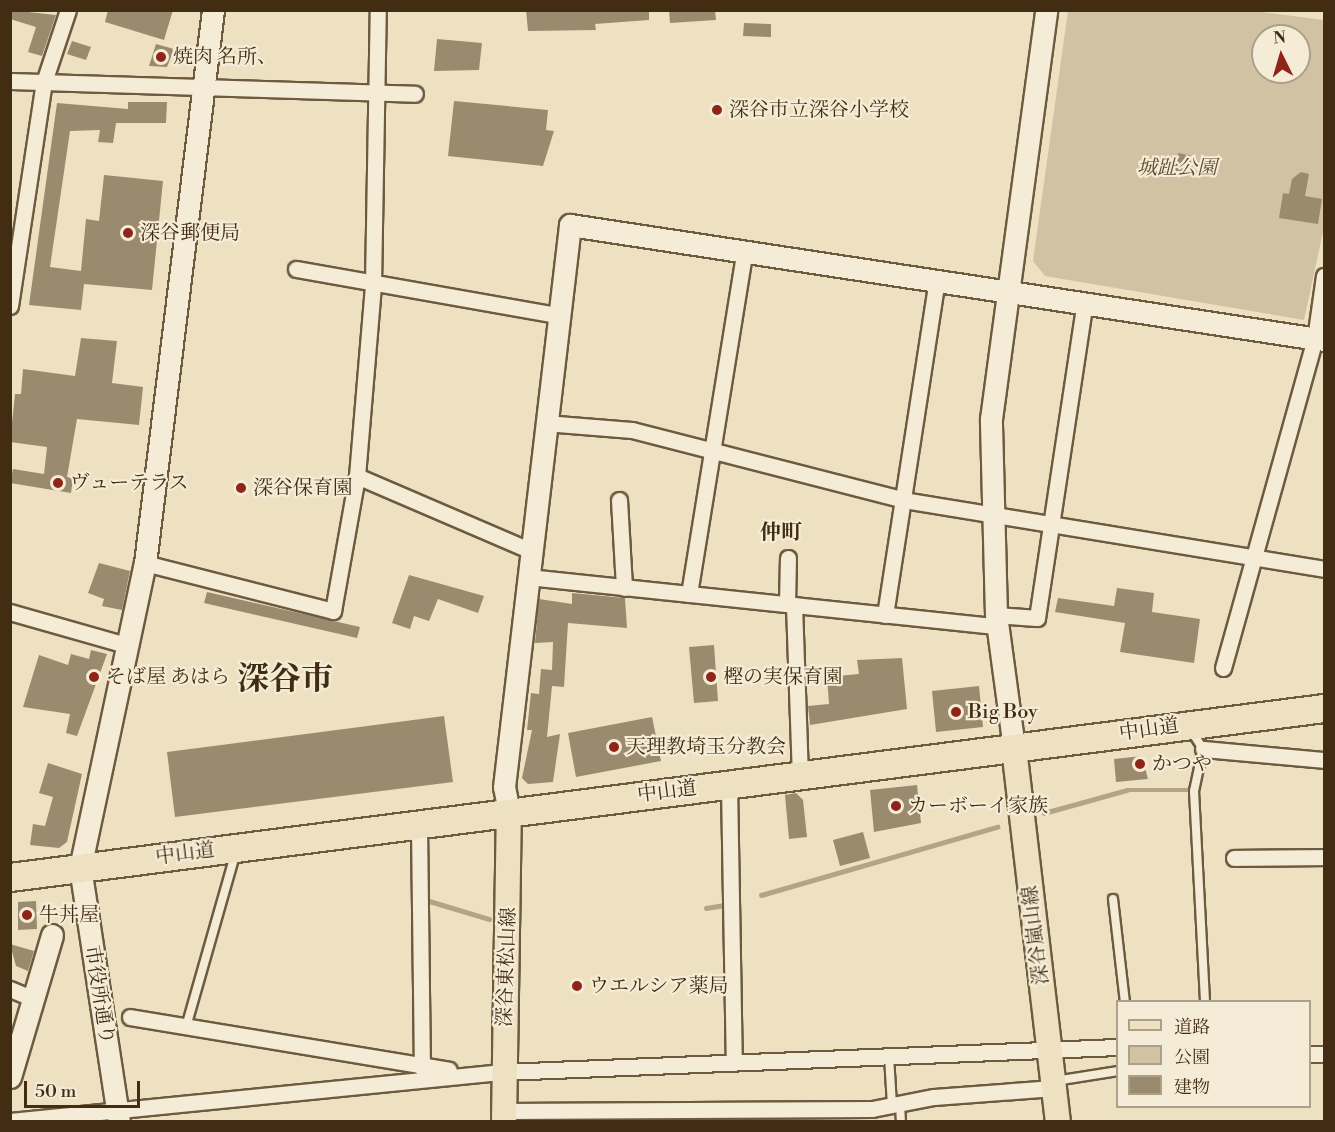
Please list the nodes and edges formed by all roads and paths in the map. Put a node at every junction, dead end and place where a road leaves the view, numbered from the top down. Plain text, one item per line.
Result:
1 (68, 10) edge
2 (213, 10) edge
3 (378, 10) edge
4 (1047, 10) edge
5 (10, 81) edge
6 (44, 82) junction
7 (202, 85) junction
8 (373, 92) junction
9 (415, 94) dead end
10 (745, 250) junction
11 (296, 269) dead end
12 (937, 280) junction
13 (1324, 280) edge
14 (373, 284) junction
15 (1006, 290) junction
16 (1085, 302) junction
17 (10, 306) edge
18 (557, 315) junction
19 (1320, 339) edge
20 (545, 423) junction
21 (711, 448) junction
22 (357, 476) junction
23 (620, 500) dead end
24 (904, 500) junction
25 (990, 515) junction
26 (1050, 525) junction
27 (531, 551) junction
28 (1254, 556) junction
29 (788, 558) dead end
30 (145, 563) junction
31 (1324, 569) edge
32 (528, 577) junction
33 (624, 588) junction
34 (689, 594) junction
35 (791, 605) junction
36 (10, 612) edge
37 (885, 615) junction
38 (997, 621) junction
39 (129, 646) junction
40 (1223, 668) dead end
41 (1324, 708) edge
42 (1188, 725) junction
43 (1014, 748) junction
44 (1203, 749) junction
45 (1324, 760) edge
46 (800, 775) junction
47 (729, 784) junction
48 (509, 812) junction
49 (419, 826) junction
50 (238, 848) junction
51 (1324, 857) edge
52 (1234, 858) dead end
53 (80, 868) junction
54 (10, 877) edge
55 (1113, 899) dead end
56 (52, 935) dead end
57 (10, 989) edge
58 (33, 999) junction
59 (1125, 1000) edge
60 (1205, 1000) edge
61 (130, 1017) dead end
62 (186, 1027) junction
63 (1116, 1047) edge
64 (1050, 1053) junction
65 (889, 1055) junction
66 (735, 1060) junction
67 (422, 1068) junction
68 (1116, 1071) edge
69 (503, 1072) junction
70 (10, 1077) edge
71 (1054, 1085) junction
72 (896, 1105) junction
73 (504, 1116) edge
74 (119, 1118) edge
75 (10, 1121) edge
76 (901, 1122) edge
77 (1058, 1122) edge

1 - 6 street
2 - 7 street
3 - 8 street
4 - 15 street
5 - 6 street
6 - 7 street
6 - 17 street
7 - 8 street
7 - 30 street
8 - 9 street
8 - 14 street
10 - 12 street
10 - 18 street
10 - 21 street
11 - 14 street
12 - 15 street
12 - 24 street
13 - 19 street
14 - 18 street
14 - 22 street
15 - 16 street
15 - 25 street
16 - 19 street
16 - 26 street
18 - 20 street
19 - 28 street
20 - 21 street
20 - 27 street
21 - 24 street
21 - 34 street
22 - 27 street
22 - 30 street
23 - 33 street
24 - 25 street
24 - 37 street
25 - 26 street
25 - 38 street
26 - 28 street
26 - 38 street
27 - 32 street
28 - 31 street
28 - 40 street
29 - 35 street
30 - 39 street
32 - 33 street
32 - 48 street
33 - 34 street
34 - 35 street
35 - 37 street
35 - 46 street
36 - 39 street
37 - 38 street
38 - 43 street
39 - 53 street
41 - 42 highway, 中山道
42 - 43 highway, 中山道
42 - 44 lane
43 - 46 highway, 中山道
43 - 64 main road, 深谷嵐山線
44 - 45 street
44 - 60 lane
46 - 47 highway, 中山道
47 - 48 highway, 中山道
47 - 66 street
48 - 49 highway, 中山道
48 - 69 main road, 深谷東松山線
49 - 50 highway, 中山道
49 - 67 street
50 - 53 highway, 中山道
50 - 62 lane
51 - 52 street
53 - 54 highway, 中山道
53 - 74 street, 市役所通り
55 - 59 lane
56 - 58 street
57 - 58 street
58 - 70 street
61 - 62 street
62 - 67 street
63 - 64 street
64 - 65 street
64 - 71 main road, 深谷嵐山線
65 - 66 street
65 - 72 lane
66 - 69 street
67 - 69 street
68 - 71 lane
69 - 73 main road, 深谷東松山線
69 - 74 street
71 - 72 street
71 - 77 main road, 深谷嵐山線
72 - 73 street
72 - 76 lane
74 - 75 street

